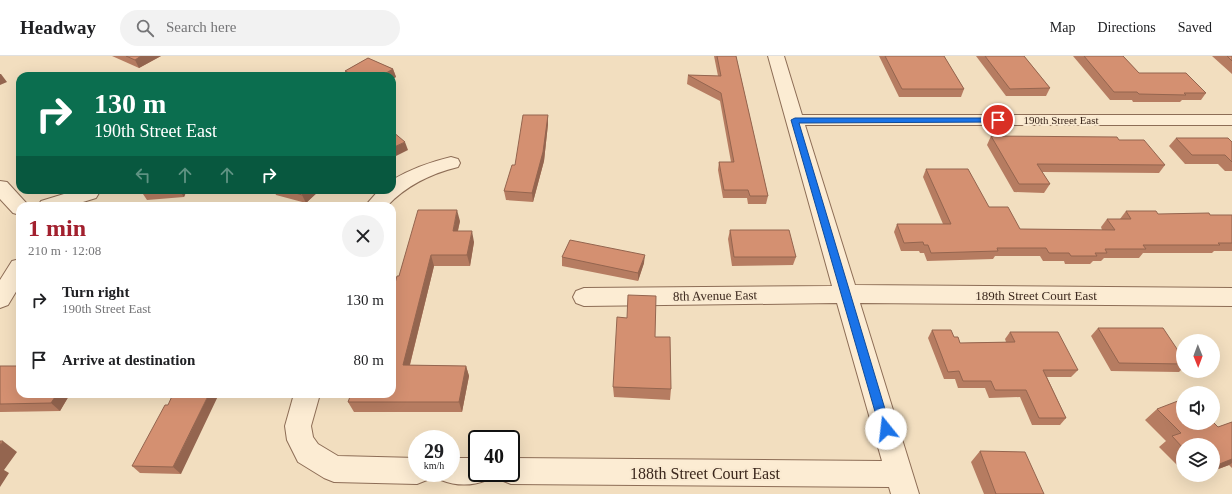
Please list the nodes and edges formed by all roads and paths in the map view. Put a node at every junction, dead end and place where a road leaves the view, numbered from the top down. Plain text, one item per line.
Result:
1 (776, 56) edge
2 (795, 120) junction
3 (1232, 120) edge
4 (451, 163) dead end
5 (396, 186) edge
6 (0, 187) edge
7 (86, 194) edge
8 (388, 194) edge
9 (61, 202) edge
10 (379, 202) edge
11 (16, 204) edge
12 (16, 273) edge
13 (846, 294) junction
14 (584, 297) dead end
15 (0, 299) edge
16 (1230, 299) edge
17 (306, 398) edge
18 (408, 471) edge
19 (520, 471) edge
20 (902, 484) edge

1 - 2 street
2 - 3 street, 190th Street East
2 - 13 street
4 - 5 street
6 - 11 street
7 - 9 street
8 - 10 street
12 - 15 street
13 - 14 street, 8th Avenue East
13 - 16 street, 189th Street Court East
13 - 20 street
17 - 18 street
19 - 20 street, 188th Street Court East

